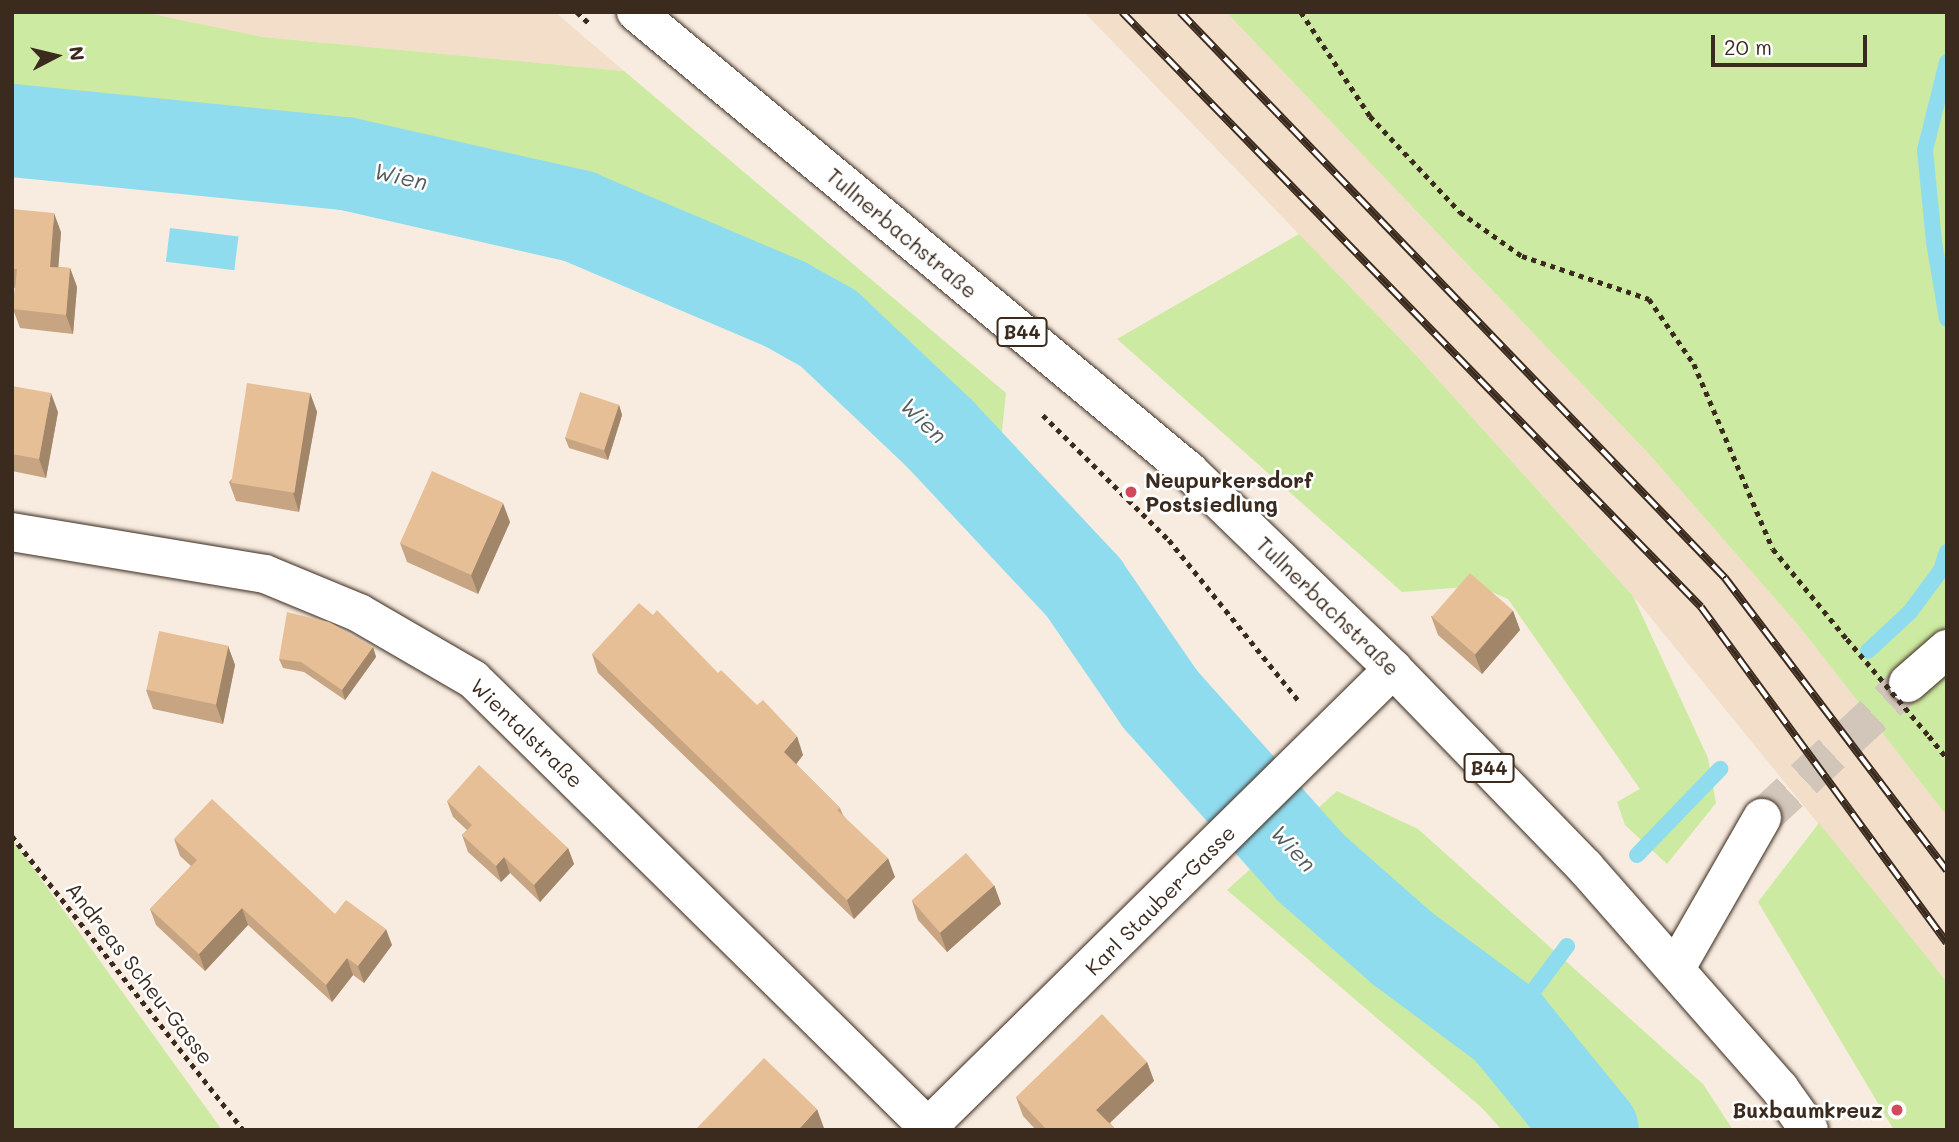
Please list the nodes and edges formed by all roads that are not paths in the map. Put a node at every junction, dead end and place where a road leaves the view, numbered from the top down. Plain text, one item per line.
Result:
1 (636, 12) edge
2 (12, 532) edge
3 (1947, 649) edge
4 (1393, 669) junction
5 (1908, 683) tunnel mouth
6 (1762, 818) tunnel mouth
7 (1676, 968) junction
8 (928, 1129) edge
9 (1809, 1130) edge

1 - 4 street, Tullnerbachstraße / B44
2 - 8 street, Wientalstraße
3 - 5 street
4 - 7 street, Tullnerbachstraße / B44
4 - 8 street, Karl Stauber-Gasse
6 - 7 street
7 - 9 street, B44

